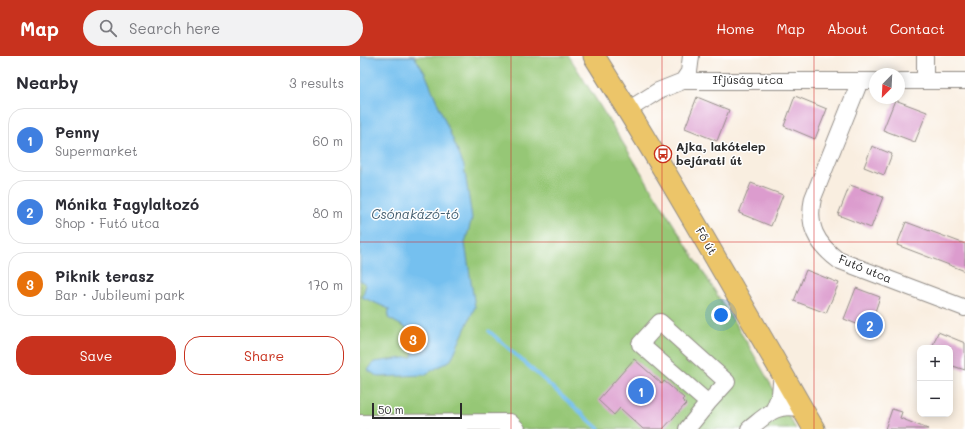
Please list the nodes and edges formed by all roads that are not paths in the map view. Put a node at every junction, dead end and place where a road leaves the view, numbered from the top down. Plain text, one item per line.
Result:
1 (594, 56) edge
2 (691, 56) edge
3 (925, 56) edge
4 (683, 81) junction
5 (868, 81) edge
6 (905, 81) edge
7 (925, 81) junction
8 (965, 81) edge
9 (628, 110) junction
10 (965, 308) edge
11 (782, 372) junction
12 (708, 403) junction
13 (774, 409) junction
14 (802, 409) junction
15 (360, 423) edge
16 (518, 429) edge
17 (686, 429) edge
18 (749, 429) edge
19 (814, 429) edge

1 - 9 main road, Fő út
2 - 4 street
3 - 7 street
4 - 5 street, Ifjúság utca
4 - 9 street, Ifjúság utca
5 - 10 street, Futó utca
6 - 7 street
7 - 8 street
9 - 11 main road, Fő út
11 - 13 street
11 - 14 main road, Fő út
12 - 12 street
12 - 17 street
13 - 14 street
13 - 18 street
14 - 19 main road, Fő út
15 - 16 street

